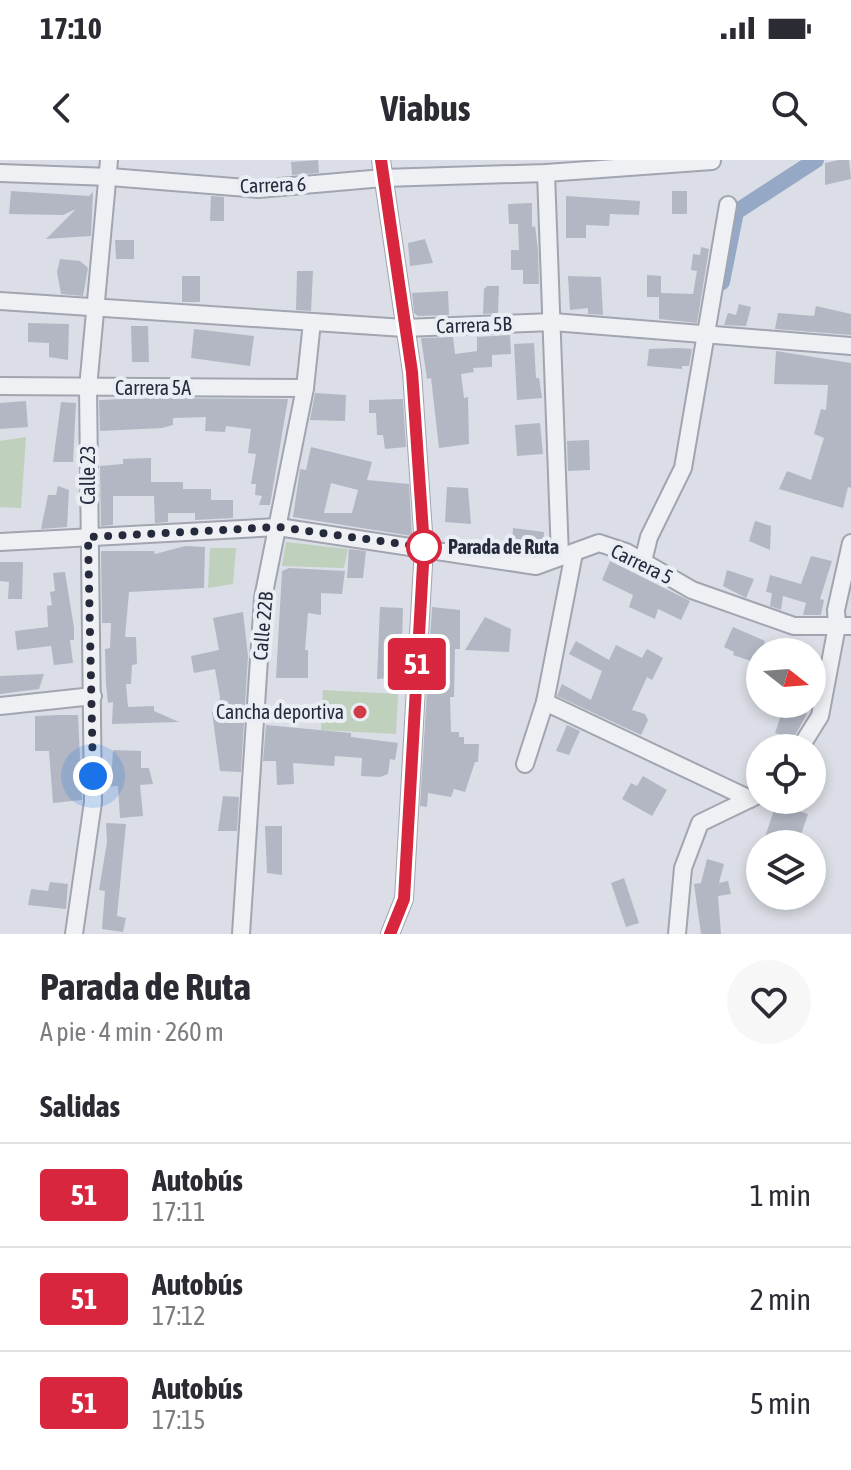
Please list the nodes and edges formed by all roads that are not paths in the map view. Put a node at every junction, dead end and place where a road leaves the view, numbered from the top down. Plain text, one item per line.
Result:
1 (381, 160) edge
2 (712, 161) edge
3 (109, 168) edge
4 (0, 173) edge
5 (546, 173) junction
6 (383, 178) junction
7 (728, 205) dead end
8 (0, 301) edge
9 (93, 309) junction
10 (312, 322) junction
11 (553, 322) junction
12 (404, 328) junction
13 (706, 335) junction
14 (851, 346) edge
15 (0, 386) edge
16 (88, 388) junction
17 (305, 388) junction
18 (278, 527) junction
19 (88, 537) junction
20 (0, 542) edge
21 (851, 543) edge
22 (424, 547) junction
23 (567, 555) junction
24 (643, 561) junction
25 (844, 626) edge
26 (93, 696) junction
27 (545, 702) junction
28 (0, 706) edge
29 (809, 734) edge
30 (525, 764) dead end
31 (746, 793) edge
32 (746, 801) edge
33 (74, 934) edge
34 (241, 934) edge
35 (390, 934) edge
36 (677, 934) edge

1 - 6 street
2 - 5 street, Carrera 6
3 - 4 street, Carrera 6
3 - 6 street, Carrera 6
3 - 9 street, Calle 23
5 - 6 street, Carrera 6
5 - 11 street
6 - 12 street
7 - 13 street
8 - 9 street, Carrera 5B
9 - 10 street, Carrera 5B
9 - 16 street, Calle 23
10 - 12 street, Carrera 5B
10 - 17 street, Calle 22B
11 - 12 street, Carrera 5B
11 - 13 street, Carrera 5B
11 - 23 street
12 - 22 street
13 - 14 street, Carrera 5B
13 - 24 street
15 - 16 street, Carrera 5A
16 - 17 street, Carrera 5A
16 - 19 street, Calle 23
17 - 18 street, Calle 22B
18 - 19 street, Carrera 5
18 - 22 street, Carrera 5
18 - 34 street, Calle 22B
19 - 20 street, Carrera 5
19 - 26 street, Calle 23
21 - 25 street
22 - 23 street, Carrera 5
22 - 35 street
23 - 24 street, Carrera 5
23 - 27 street
24 - 25 street, Carrera 5
25 - 29 street
26 - 28 street
26 - 33 street, Calle 23
27 - 30 street
27 - 31 street
32 - 36 street

